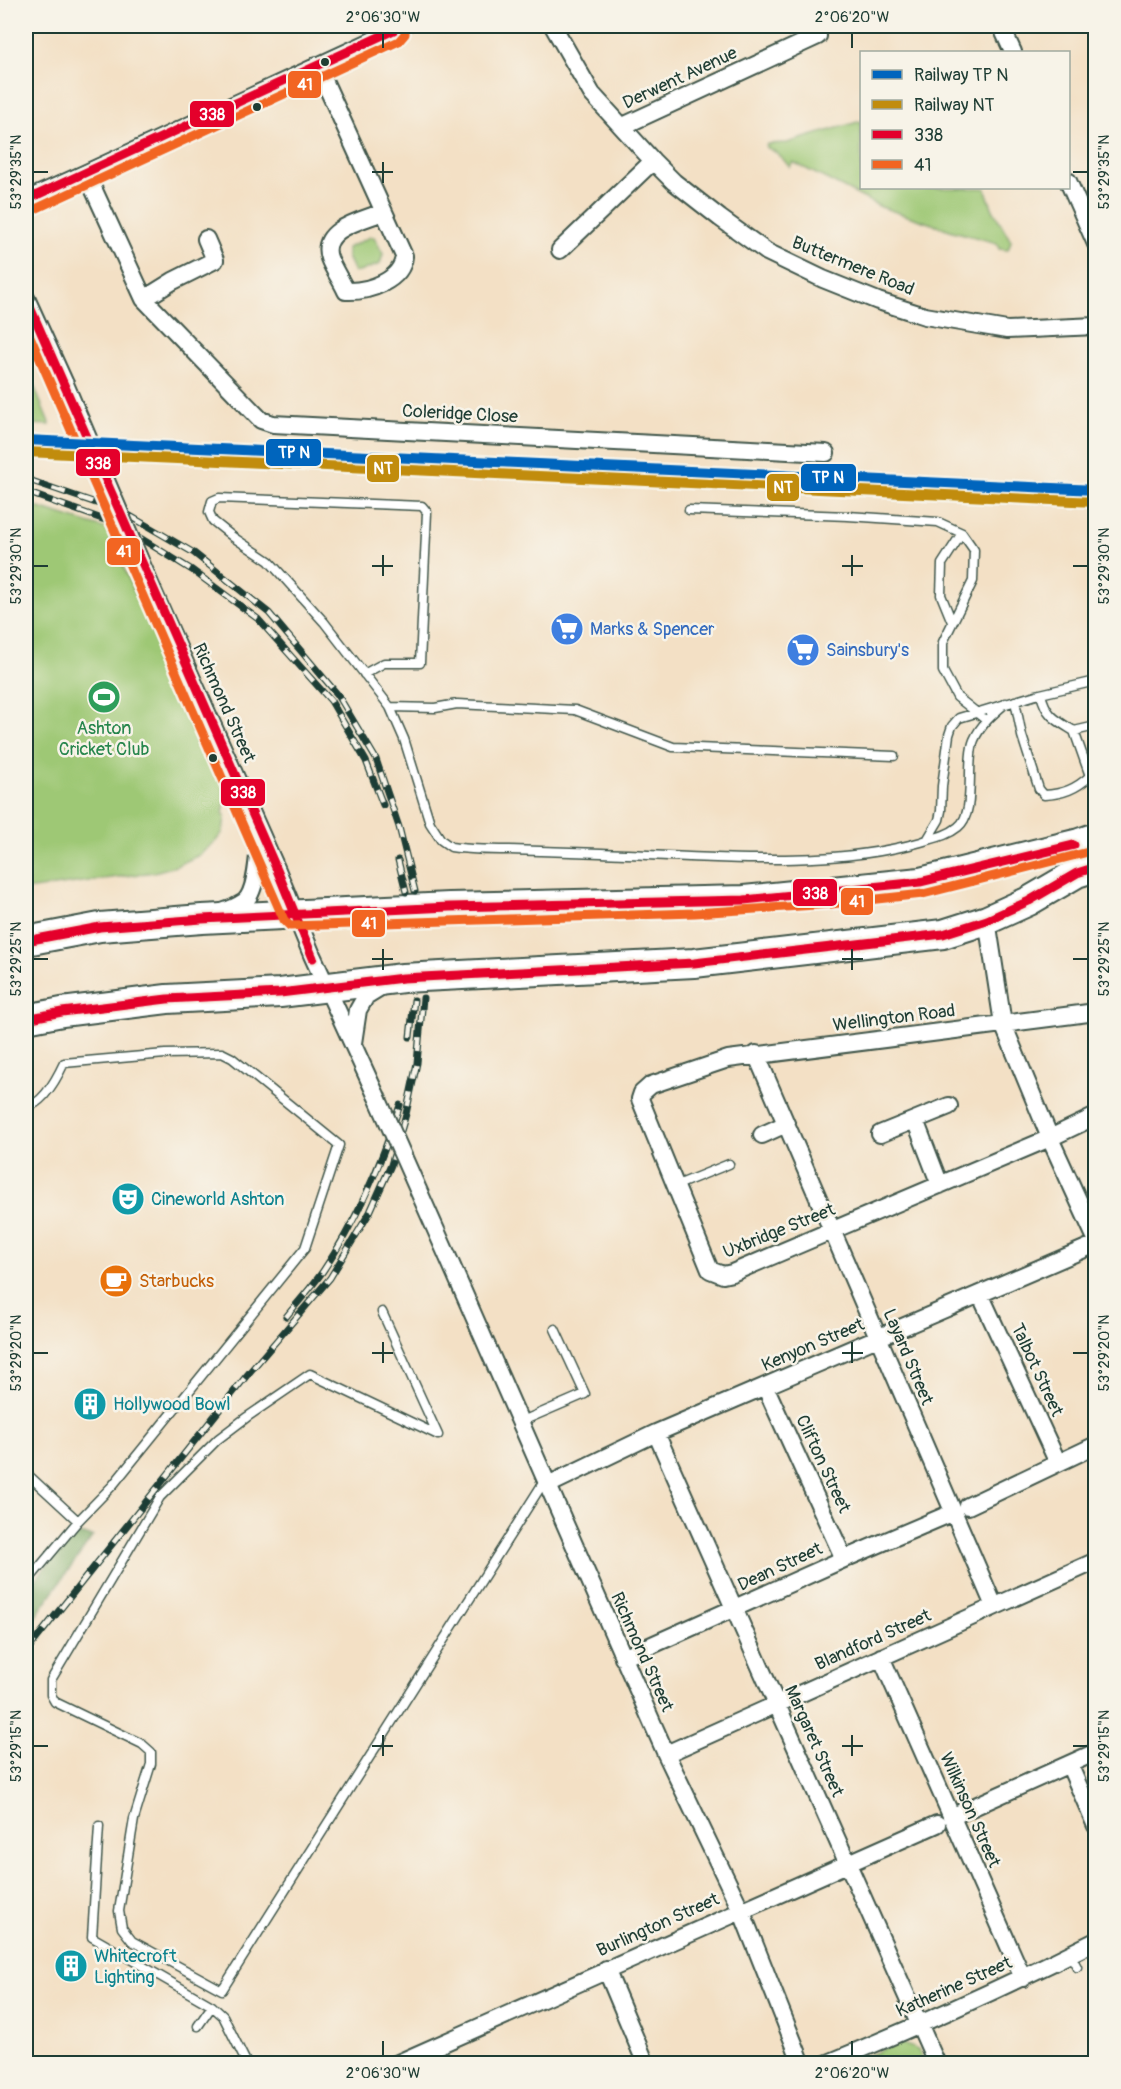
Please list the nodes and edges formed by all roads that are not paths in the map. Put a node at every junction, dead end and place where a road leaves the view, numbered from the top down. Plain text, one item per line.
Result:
1 (553, 26) edge
2 (1001, 26) edge
3 (397, 27) edge
4 (818, 36) dead end
5 (1012, 51) edge
6 (317, 65) junction
7 (623, 126) junction
8 (653, 161) junction
9 (86, 173) junction
10 (1070, 187) edge
11 (26, 200) edge
12 (383, 212) junction
13 (206, 239) dead end
14 (1095, 244) edge
15 (560, 250) dead end
16 (26, 298) edge
17 (144, 299) junction
18 (1095, 326) edge
19 (826, 453) dead end
20 (689, 510) dead end
21 (962, 533) junction
22 (952, 622) junction
23 (364, 674) junction
24 (1095, 681) edge
25 (1041, 694) junction
26 (1011, 702) junction
27 (390, 707) junction
28 (976, 712) junction
29 (986, 720) junction
30 (1095, 726) edge
31 (1074, 731) junction
32 (894, 756) dead end
33 (1093, 776) edge
34 (260, 831) junction
35 (1095, 837) edge
36 (927, 840) junction
37 (1095, 867) edge
38 (295, 915) junction
39 (202, 919) junction
40 (987, 920) junction
41 (26, 941) edge
42 (402, 978) junction
43 (326, 986) junction
44 (1095, 1012) edge
45 (26, 1019) edge
46 (1003, 1024) junction
47 (353, 1044) junction
48 (756, 1054) junction
49 (698, 1067) joint
50 (949, 1106) dead end
51 (26, 1107) edge
52 (1095, 1116) edge
53 (915, 1120) junction
54 (786, 1124) junction
55 (880, 1134) dead end
56 (762, 1135) dead end
57 (1050, 1138) junction
58 (729, 1164) dead end
59 (940, 1185) junction
60 (675, 1186) junction
61 (832, 1231) junction
62 (1095, 1239) edge
63 (1095, 1244) edge
64 (980, 1294) junction
65 (382, 1312) dead end
66 (555, 1329) dead end
67 (879, 1338) junction
68 (765, 1386) junction
69 (520, 1422) junction
70 (656, 1433) junction
71 (1095, 1445) edge
72 (1058, 1463) junction
73 (26, 1473) edge
74 (547, 1482) junction
75 (961, 1509) junction
76 (78, 1521) junction
77 (844, 1559) junction
78 (1095, 1561) edge
79 (26, 1583) edge
80 (994, 1606) junction
81 (734, 1609) junction
82 (881, 1657) junction
83 (623, 1658) junction
84 (777, 1704) junction
85 (1095, 1752) edge
86 (666, 1754) junction
87 (1069, 1764) junction
88 (944, 1820) junction
89 (99, 1826) dead end
90 (1095, 1826) edge
91 (848, 1864) junction
92 (741, 1910) junction
93 (1095, 1941) edge
94 (606, 1969) junction
95 (1023, 1978) junction
96 (212, 2006) junction
97 (920, 2025) junction
98 (198, 2026) dead end
99 (248, 2064) edge
100 (396, 2064) edge
101 (646, 2064) edge
102 (802, 2064) edge
103 (826, 2064) edge
104 (937, 2064) edge

1 - 7 street, Buttermere Road
2 - 5 street
3 - 6 street
4 - 7 street, Derwent Avenue
6 - 9 street
6 - 12 street
7 - 8 street, Buttermere Road
8 - 15 street
8 - 18 street, Buttermere Road
9 - 11 street
9 - 17 street, Coleridge Close
10 - 14 street
12 - 12 street
13 - 17 street
16 - 34 street, Richmond Street, bridge
17 - 19 street, Coleridge Close
20 - 21 lane
21 - 22 lane
21 - 22 lane
22 - 28 lane
23 - 23 lane
23 - 27 lane
24 - 25 lane
25 - 26 lane
25 - 31 lane
26 - 28 lane
26 - 29 lane
26 - 33 lane
27 - 32 lane
27 - 36 lane
28 - 29 lane
28 - 36 lane
29 - 36 lane
30 - 31 lane
31 - 33 lane
34 - 38 street, Richmond Street
34 - 39 street
35 - 38 highway
37 - 40 highway
38 - 39 highway
38 - 43 street, Richmond Street
39 - 41 highway
40 - 42 highway
40 - 46 street
42 - 43 highway
42 - 47 street
43 - 45 highway
43 - 47 street, Richmond Street
44 - 46 street, Wellington Road
46 - 48 street, Wellington Road
46 - 57 street
47 - 69 street, Richmond Street, bridge
48 - 49 street, Wellington Road
48 - 54 street, Layard Street
49 - 60 street, Uxbridge Street
50 - 53 street
51 - 76 lane
52 - 57 street, Uxbridge Street
53 - 55 street
53 - 59 street
54 - 56 street
54 - 61 street, Layard Street
57 - 59 street, Uxbridge Street
57 - 62 street
58 - 60 lane
59 - 61 street, Uxbridge Street
60 - 61 street, Uxbridge Street
61 - 67 street, Layard Street
63 - 64 street, Kenyon Street
64 - 67 street, Kenyon Street
64 - 72 street, Talbot Street
65 - 74 lane
66 - 69 lane
67 - 68 street, Kenyon Street
67 - 75 street, Layard Street
68 - 70 street, Kenyon Street
68 - 77 street, Clifton Street
69 - 74 street, Richmond Street
70 - 74 street, Kenyon Street
70 - 81 street, Margaret Street
71 - 72 street, Dean Street
72 - 75 street, Dean Street
73 - 76 lane
74 - 83 street, Richmond Street
75 - 77 street, Dean Street
75 - 80 street, Layard Street
76 - 79 lane
77 - 81 street, Dean Street
78 - 80 street, Blandford Street
80 - 82 street, Blandford Street
81 - 83 street, Dean Street
81 - 84 street, Margaret Street
82 - 84 street, Blandford Street
82 - 88 street, Wilkinson Street
83 - 86 street, Richmond Street
84 - 86 street, Blandford Street
84 - 91 street, Margaret Street
85 - 87 street, Burlington Street
86 - 92 street, Richmond Street
87 - 88 street, Burlington Street
87 - 90 street
88 - 91 street, Burlington Street
88 - 95 street, Wilkinson Street
89 - 96 lane
91 - 92 street, Burlington Street
91 - 97 street, Margaret Street
92 - 94 street, Burlington Street
92 - 102 street, Richmond Street
93 - 95 street, Katherine Street
94 - 100 street, Burlington Street
94 - 101 street
95 - 97 street, Katherine Street
96 - 98 lane
96 - 99 lane
97 - 103 street, Katherine Street
97 - 104 street, Margaret Street

